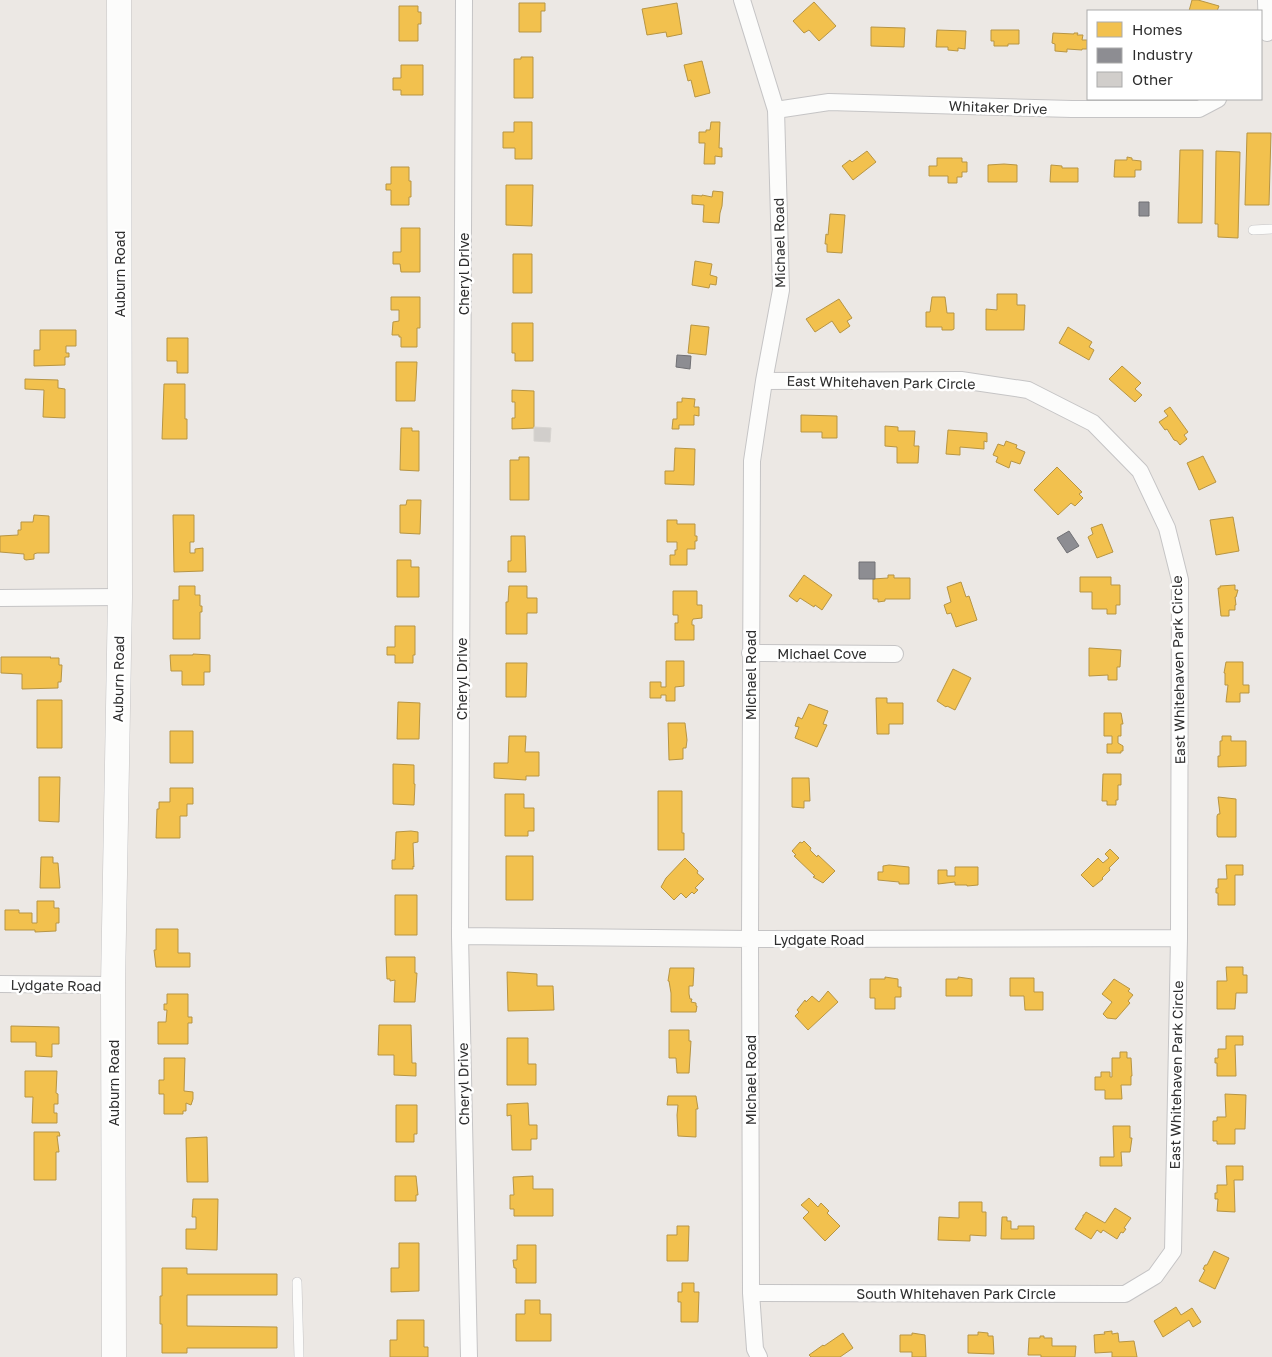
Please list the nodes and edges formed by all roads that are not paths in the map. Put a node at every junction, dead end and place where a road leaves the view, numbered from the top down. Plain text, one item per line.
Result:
1 (118, 0) edge
2 (464, 0) edge
3 (742, 0) edge
4 (1266, 0) edge
5 (1266, 35) edge
6 (1216, 100) edge
7 (776, 110) junction
8 (1272, 229) edge
9 (1253, 230) dead end
10 (764, 381) junction
11 (120, 597) junction
12 (0, 598) edge
13 (750, 653) junction
14 (895, 654) dead end
15 (460, 936) junction
16 (1178, 938) junction
17 (750, 939) junction
18 (0, 984) edge
19 (113, 985) junction
20 (1155, 1276) joint
21 (298, 1282) dead end
22 (751, 1292) junction
23 (114, 1357) edge
24 (299, 1357) edge
25 (469, 1357) edge
26 (759, 1357) edge

1 - 11 street, Auburn Road
2 - 15 street, Cheryl Drive
3 - 7 street, Michael Road
4 - 5 street
6 - 7 street, Whitaker Drive
7 - 10 street, Michael Road
8 - 9 lane
10 - 13 street, Michael Road
10 - 16 street, East Whitehaven Park Circle
11 - 12 street
11 - 19 street, Auburn Road
13 - 14 street, Michael Cove
13 - 17 street, Michael Road
15 - 17 street, Lydgate Road
15 - 25 street, Cheryl Drive
16 - 17 street, Lydgate Road
16 - 20 street, East Whitehaven Park Circle
17 - 22 street, Michael Road
18 - 19 street, Lydgate Road
19 - 23 street, Auburn Road
20 - 22 street, South Whitehaven Park Circle
21 - 24 lane
22 - 26 street, Michael Road

